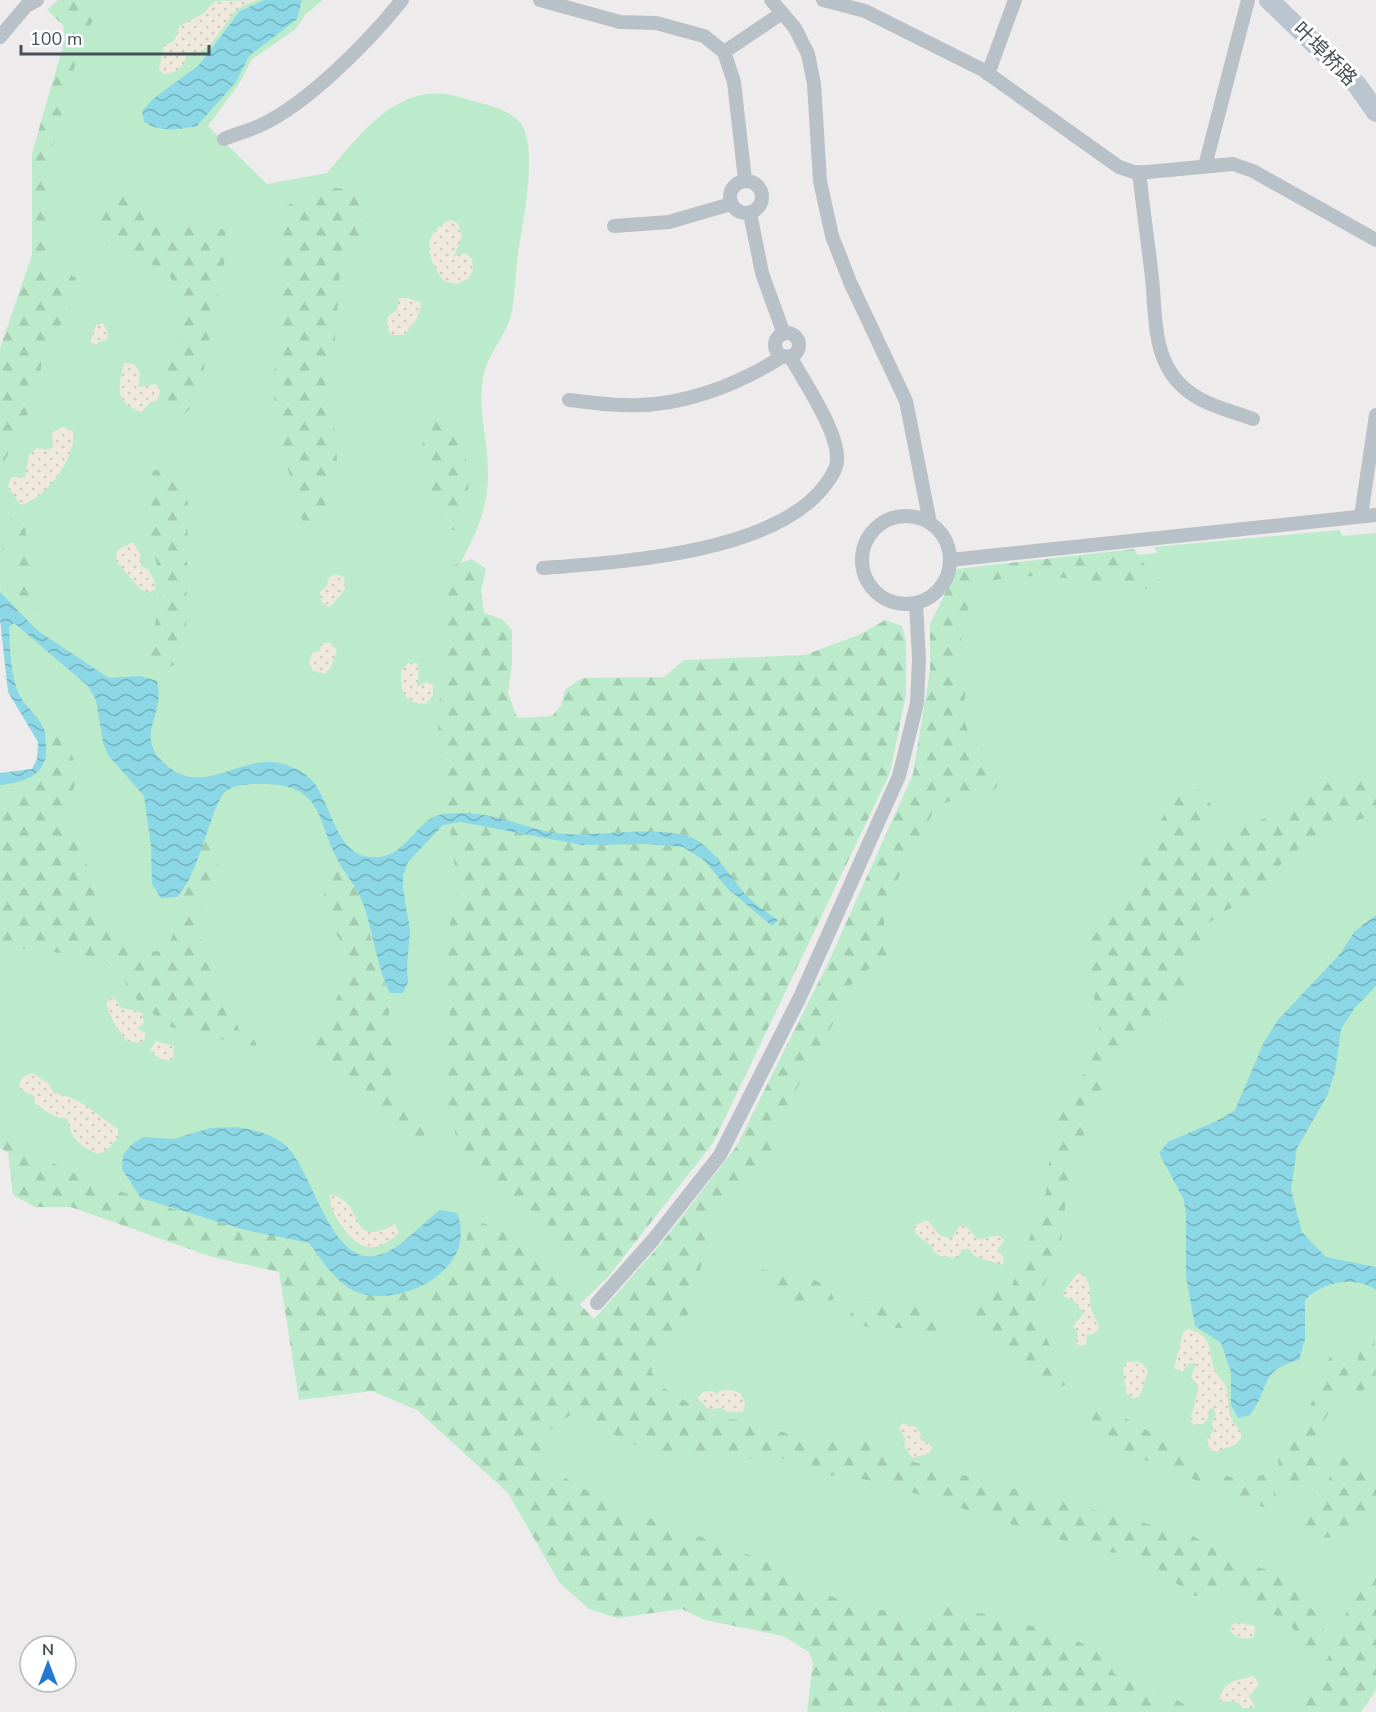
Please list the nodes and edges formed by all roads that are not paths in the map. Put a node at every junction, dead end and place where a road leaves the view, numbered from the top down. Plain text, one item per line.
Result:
1 (37, 0) edge
2 (402, 0) edge
3 (540, 0) edge
4 (771, 0) edge
5 (823, 0) edge
6 (1015, 0) edge
7 (1248, 0) edge
8 (1269, 0) edge
9 (860, 5) edge
10 (782, 13) junction
11 (0, 37) edge
12 (724, 52) junction
13 (988, 74) junction
14 (1376, 112) edge
15 (224, 139) dead end
16 (1204, 166) junction
17 (1139, 172) junction
18 (746, 180) junction
19 (731, 204) junction
20 (750, 213) junction
21 (614, 226) dead end
22 (1376, 240) edge
23 (786, 356) junction
24 (569, 400) dead end
25 (1376, 415) edge
26 (1253, 419) dead end
27 (1376, 515) edge
28 (1360, 516) junction
29 (930, 523) junction
30 (950, 560) junction
31 (543, 568) dead end
32 (916, 603) junction
33 (597, 1303) dead end

1 - 11 street
2 - 15 street
3 - 12 street
4 - 10 street
5 - 9 street
6 - 13 street
7 - 16 street
8 - 14 street, 叶埠桥路
9 - 13 street
10 - 12 street
10 - 29 street
12 - 18 street
13 - 17 street
16 - 17 street
16 - 22 street
17 - 26 street
18 - 19 street
18 - 20 street
19 - 20 street
19 - 21 street
20 - 23 street
23 - 24 street
23 - 31 street
25 - 28 street
27 - 28 street
28 - 30 street
29 - 30 street
29 - 32 street
30 - 32 street
32 - 33 street

